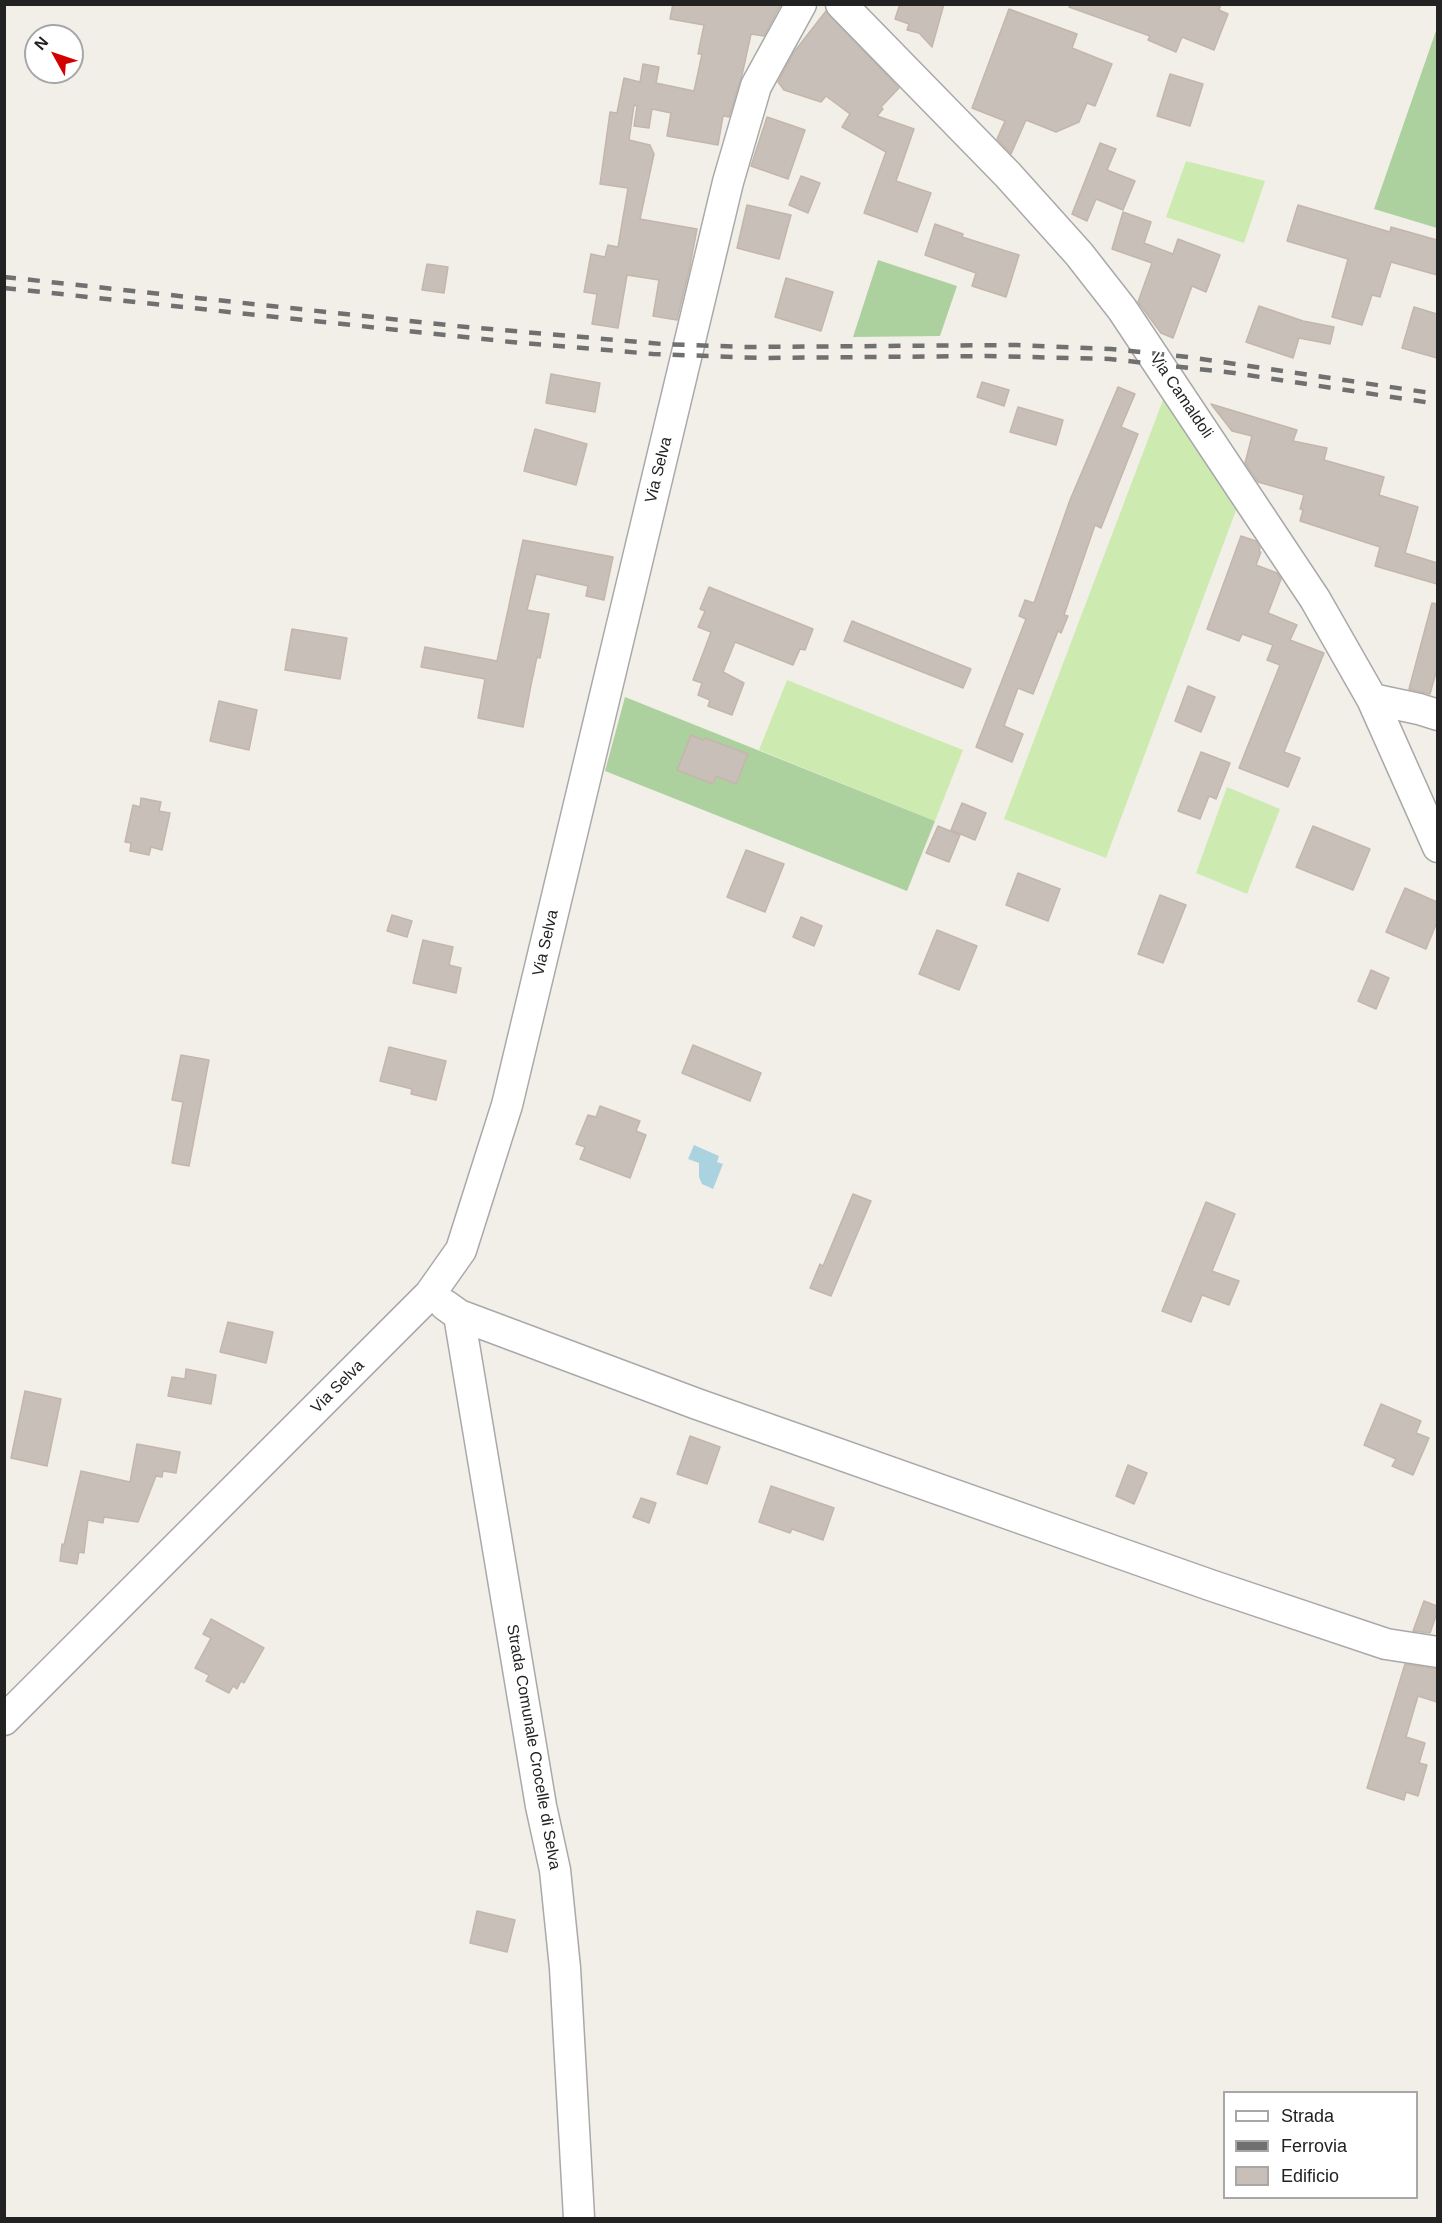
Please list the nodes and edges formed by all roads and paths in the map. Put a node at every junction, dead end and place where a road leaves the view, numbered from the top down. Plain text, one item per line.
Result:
1 (801, 4) edge
2 (841, 4) edge
3 (1372, 699) junction
4 (1437, 715) edge
5 (1437, 847) edge
6 (430, 1294) junction
7 (459, 1315) junction
8 (1437, 1652) edge
9 (4, 1720) edge
10 (579, 2218) edge

1 - 6 street, Via Selva
2 - 3 street, Via Camaldoli
3 - 4 street
3 - 5 street, Via Camaldoli
6 - 7 street
6 - 9 street, Via Selva
7 - 8 street
7 - 10 street, Strada Comunale Crocelle di Selva

